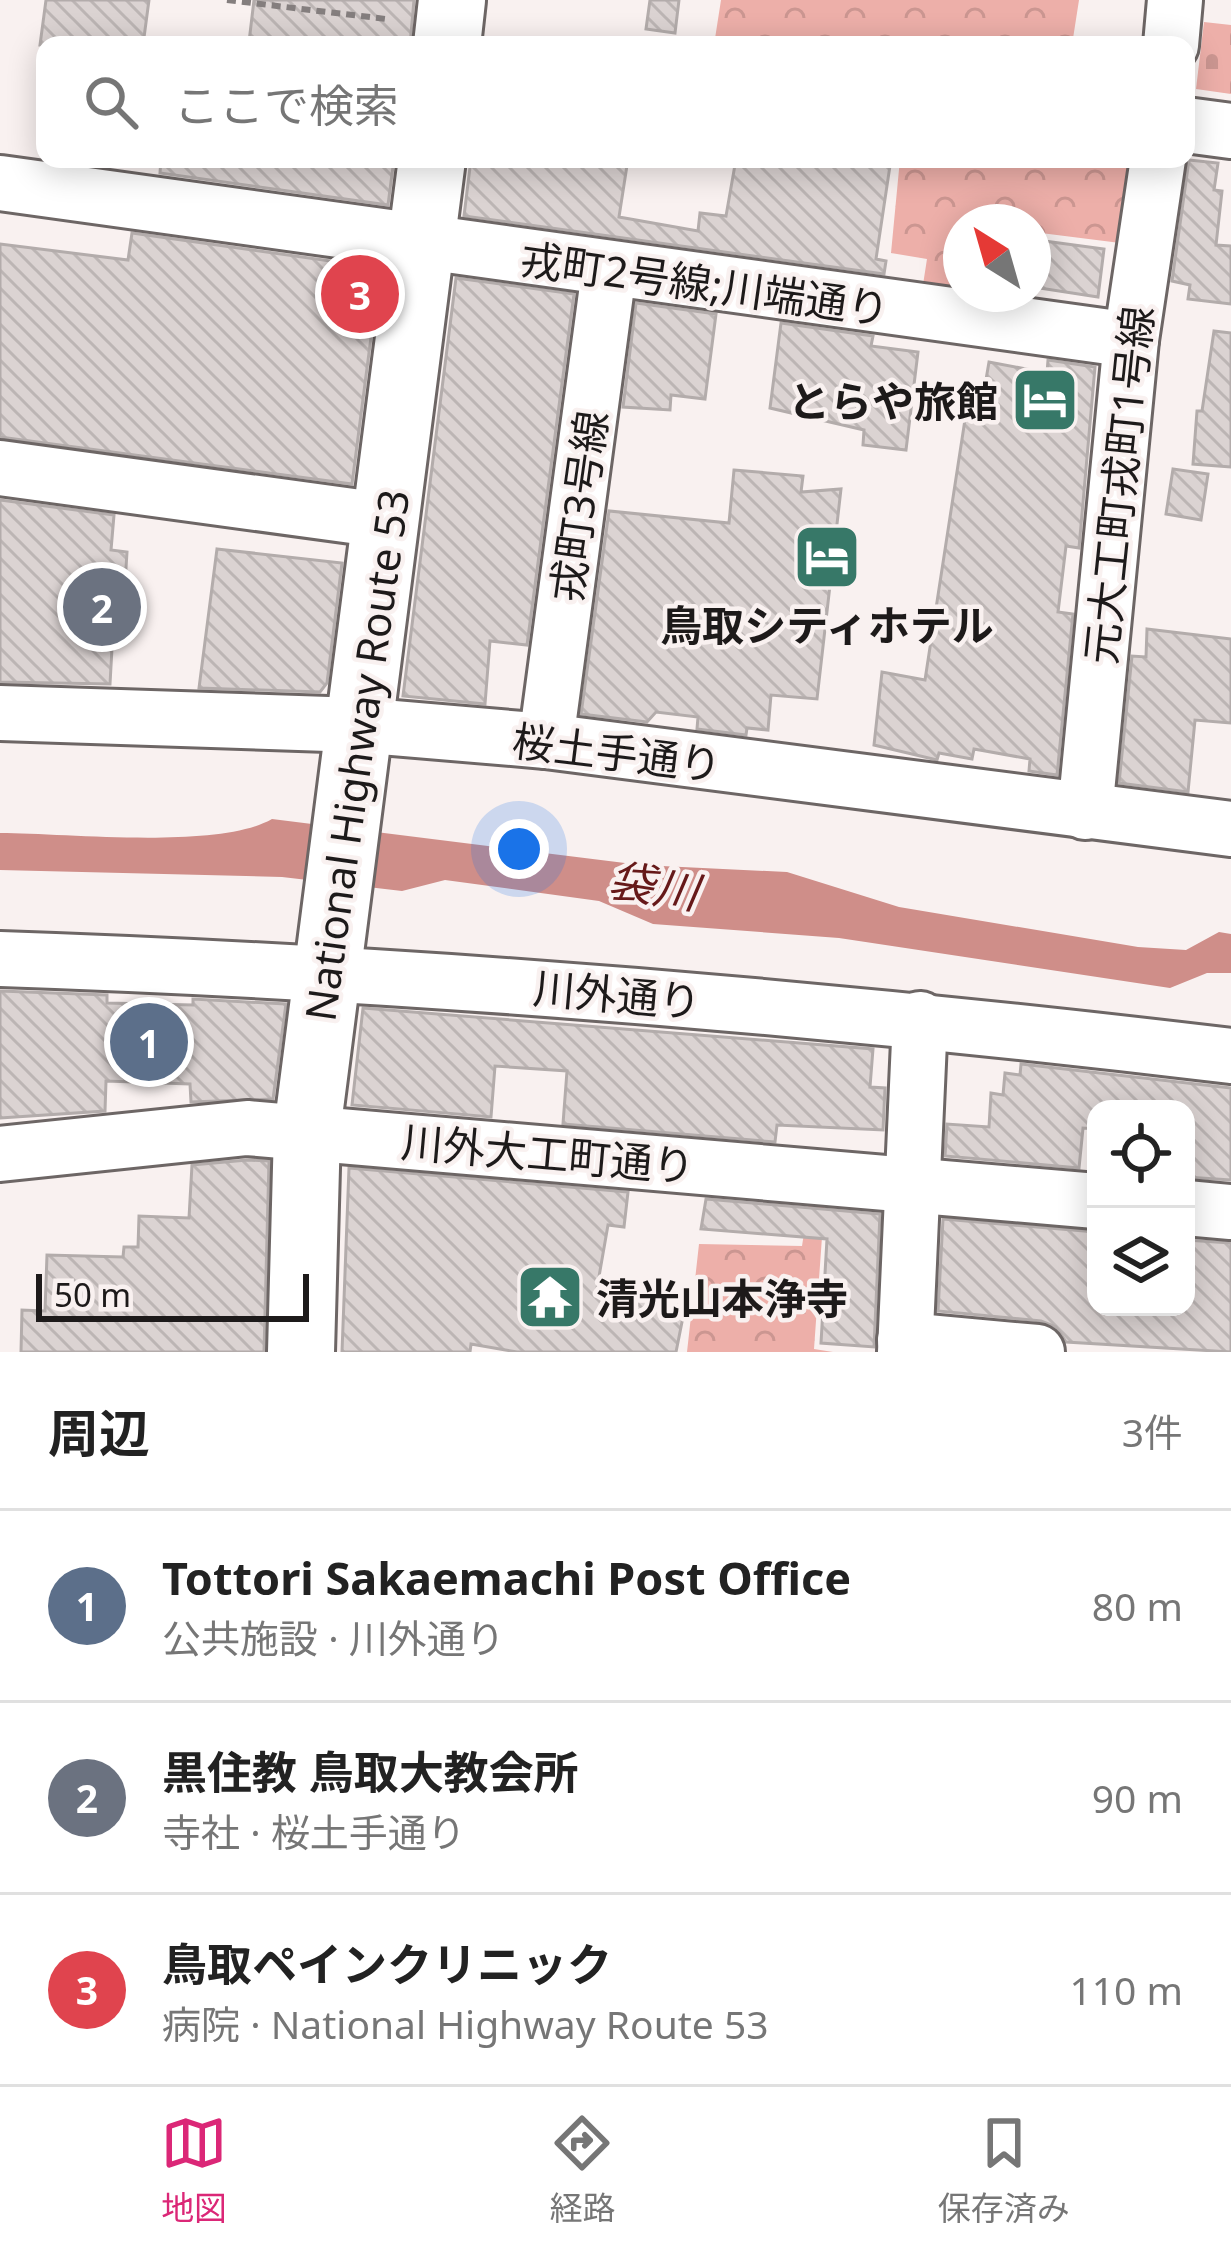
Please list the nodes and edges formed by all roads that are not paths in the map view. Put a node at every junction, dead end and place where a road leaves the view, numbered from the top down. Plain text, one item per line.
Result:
1 (452, 0) edge
2 (1175, 0) edge
3 (447, 36) edge
4 (1172, 36) edge
5 (1195, 126) edge
6 (1231, 131) edge
7 (431, 168) edge
8 (1157, 168) edge
9 (0, 184) edge
10 (422, 243) junction
11 (609, 272) junction
12 (1131, 340) junction
13 (0, 468) edge
14 (389, 521) junction
15 (0, 713) edge
16 (356, 735) junction
17 (546, 741) junction
18 (1085, 812) junction
19 (1231, 829) edge
20 (0, 959) edge
21 (327, 959) junction
22 (920, 1019) junction
23 (1231, 1056) edge
24 (307, 1132) junction
25 (0, 1154) edge
26 (915, 1187) junction
27 (1087, 1200) edge
28 (1195, 1209) edge
29 (1231, 1211) edge
30 (905, 1346) edge
31 (301, 1352) edge
32 (1037, 1352) edge

1 - 3 highway
2 - 4 street
5 - 6 street
7 - 10 highway, National Highway Route 53
8 - 12 street, 元大工町戎町1号線
9 - 10 street, 戎町2号線;川端通り
10 - 11 street, 戎町2号線;川端通り
10 - 14 highway, National Highway Route 53
11 - 12 street, 戎町2号線;川端通り
11 - 17 street, 戎町3号線
12 - 18 street, 元大工町戎町1号線
13 - 14 street
14 - 16 highway, National Highway Route 53
15 - 16 street, 桜土手通り
16 - 17 street, 桜土手通り
16 - 21 highway, National Highway Route 53
17 - 18 street, 桜土手通り
18 - 19 street, 桜土手通り
20 - 21 street, 川外通り
21 - 22 street, 川外通り
21 - 24 highway, National Highway Route 53
22 - 23 street, 川外通り
22 - 26 street
24 - 25 street, 川外大工町通り
24 - 26 street, 川外大工町通り
24 - 31 highway, National Highway Route 53
26 - 27 street, 川外大工町通り
26 - 30 street
28 - 29 street
30 - 32 street

